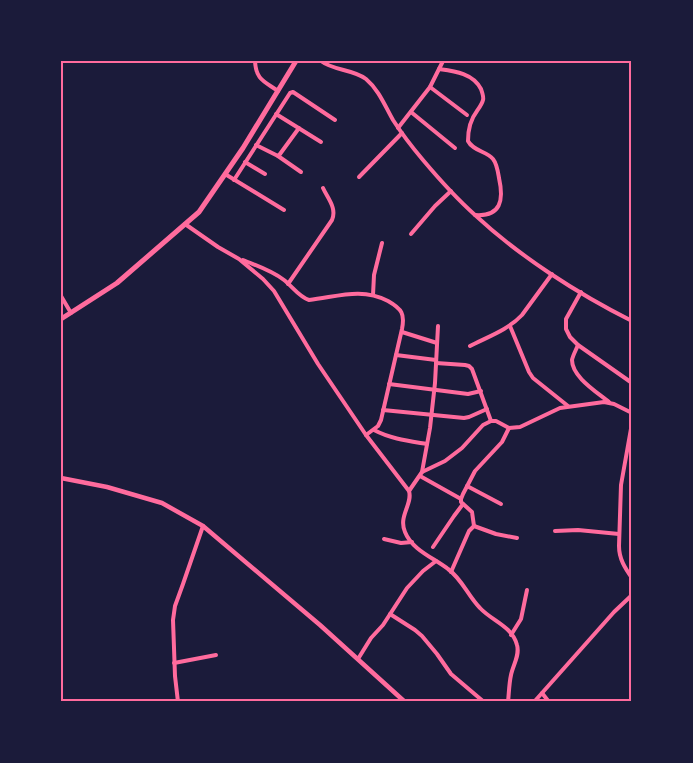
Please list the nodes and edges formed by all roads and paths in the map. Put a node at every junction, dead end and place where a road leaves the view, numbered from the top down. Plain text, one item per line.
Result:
1 (254, 61) edge
2 (296, 61) edge
3 (321, 61) edge
4 (441, 62) edge
5 (439, 69) junction
6 (430, 86) junction
7 (278, 91) junction
8 (411, 112) junction
9 (276, 114) junction
10 (467, 115) dead end
11 (335, 120) dead end
12 (299, 128) junction
13 (398, 128) junction
14 (402, 133) junction
15 (321, 142) dead end
16 (256, 144) junction
17 (455, 148) dead end
18 (278, 156) junction
19 (245, 162) junction
20 (301, 172) dead end
21 (225, 174) junction
22 (265, 174) dead end
23 (359, 177) dead end
24 (234, 180) junction
25 (323, 188) dead end
26 (452, 191) junction
27 (284, 210) dead end
28 (475, 215) junction
29 (185, 224) junction
30 (411, 234) dead end
31 (382, 243) dead end
32 (239, 259) junction
33 (552, 274) junction
34 (288, 284) junction
35 (581, 292) junction
36 (372, 295) junction
37 (61, 296) edge
38 (71, 313) junction
39 (61, 320) edge
40 (632, 321) edge
41 (438, 326) dead end
42 (510, 326) junction
43 (402, 332) junction
44 (437, 343) junction
45 (578, 345) junction
46 (470, 346) dead end
47 (396, 355) junction
48 (436, 361) junction
49 (632, 383) edge
50 (389, 384) junction
51 (434, 390) junction
52 (481, 391) junction
53 (609, 402) junction
54 (568, 406) junction
55 (487, 408) junction
56 (383, 410) junction
57 (632, 413) edge
58 (432, 415) junction
59 (491, 421) junction
60 (632, 425) edge
61 (509, 428) junction
62 (374, 430) junction
63 (366, 435) junction
64 (427, 444) junction
65 (421, 474) junction
66 (61, 478) edge
67 (466, 486) junction
68 (408, 491) junction
69 (461, 499) junction
70 (463, 504) junction
71 (501, 504) dead end
72 (203, 526) junction
73 (474, 526) junction
74 (555, 530) dead end
75 (619, 534) junction
76 (518, 538) dead end
77 (384, 540) dead end
78 (412, 542) junction
79 (434, 546) dead end
80 (436, 561) junction
81 (451, 572) junction
82 (632, 578) edge
83 (527, 590) dead end
84 (632, 594) edge
85 (390, 614) junction
86 (511, 635) junction
87 (216, 655) dead end
88 (358, 659) junction
89 (174, 663) junction
90 (542, 693) junction
91 (178, 702) edge
92 (405, 702) edge
93 (484, 702) edge
94 (508, 702) edge
95 (534, 702) edge
96 (549, 702) edge

1 - 7 street
2 - 7 main road
3 - 13 street
4 - 5 street
5 - 6 street
5 - 28 street
6 - 8 street
6 - 10 street
7 - 21 main road
8 - 13 street
8 - 17 street
9 - 11 street
9 - 12 street
9 - 16 street
12 - 15 street
12 - 18 street
13 - 14 street
14 - 23 street
14 - 26 street
16 - 18 street
16 - 19 street
18 - 20 street
19 - 22 street
19 - 24 street
21 - 24 street
21 - 29 main road
24 - 27 street
25 - 34 street
26 - 28 street
26 - 30 street
28 - 33 street
29 - 32 street
29 - 38 main road
31 - 36 street
32 - 34 street
32 - 63 street
33 - 35 street
33 - 42 street
34 - 36 street
35 - 40 street
35 - 45 street
36 - 43 street
37 - 38 street
38 - 39 main road
41 - 44 street
42 - 46 street
42 - 54 street
43 - 44 street
43 - 47 street
44 - 48 street
45 - 49 street
45 - 53 street
47 - 48 street
47 - 50 street
48 - 51 street
48 - 52 street
50 - 51 street
50 - 56 street
51 - 52 street
51 - 58 street
52 - 55 street
53 - 54 street
53 - 57 street
54 - 61 street
55 - 58 street
55 - 59 street
56 - 58 street
56 - 62 street
58 - 64 street
59 - 61 street
59 - 65 street
60 - 75 street
61 - 67 street
62 - 63 street
62 - 64 street
63 - 68 street
64 - 65 street
65 - 68 street
65 - 69 street
66 - 72 street
67 - 69 street
67 - 71 street
68 - 78 street
69 - 70 street
70 - 73 street
70 - 79 street
72 - 88 street
72 - 89 street
73 - 76 street
73 - 81 street
74 - 75 street
75 - 82 street
77 - 78 street
78 - 80 street
80 - 81 street
80 - 85 street
81 - 86 street
83 - 86 street
84 - 90 street
85 - 88 street
85 - 93 street
86 - 94 street
87 - 89 street
88 - 92 street
89 - 91 street
90 - 95 street
90 - 96 street

